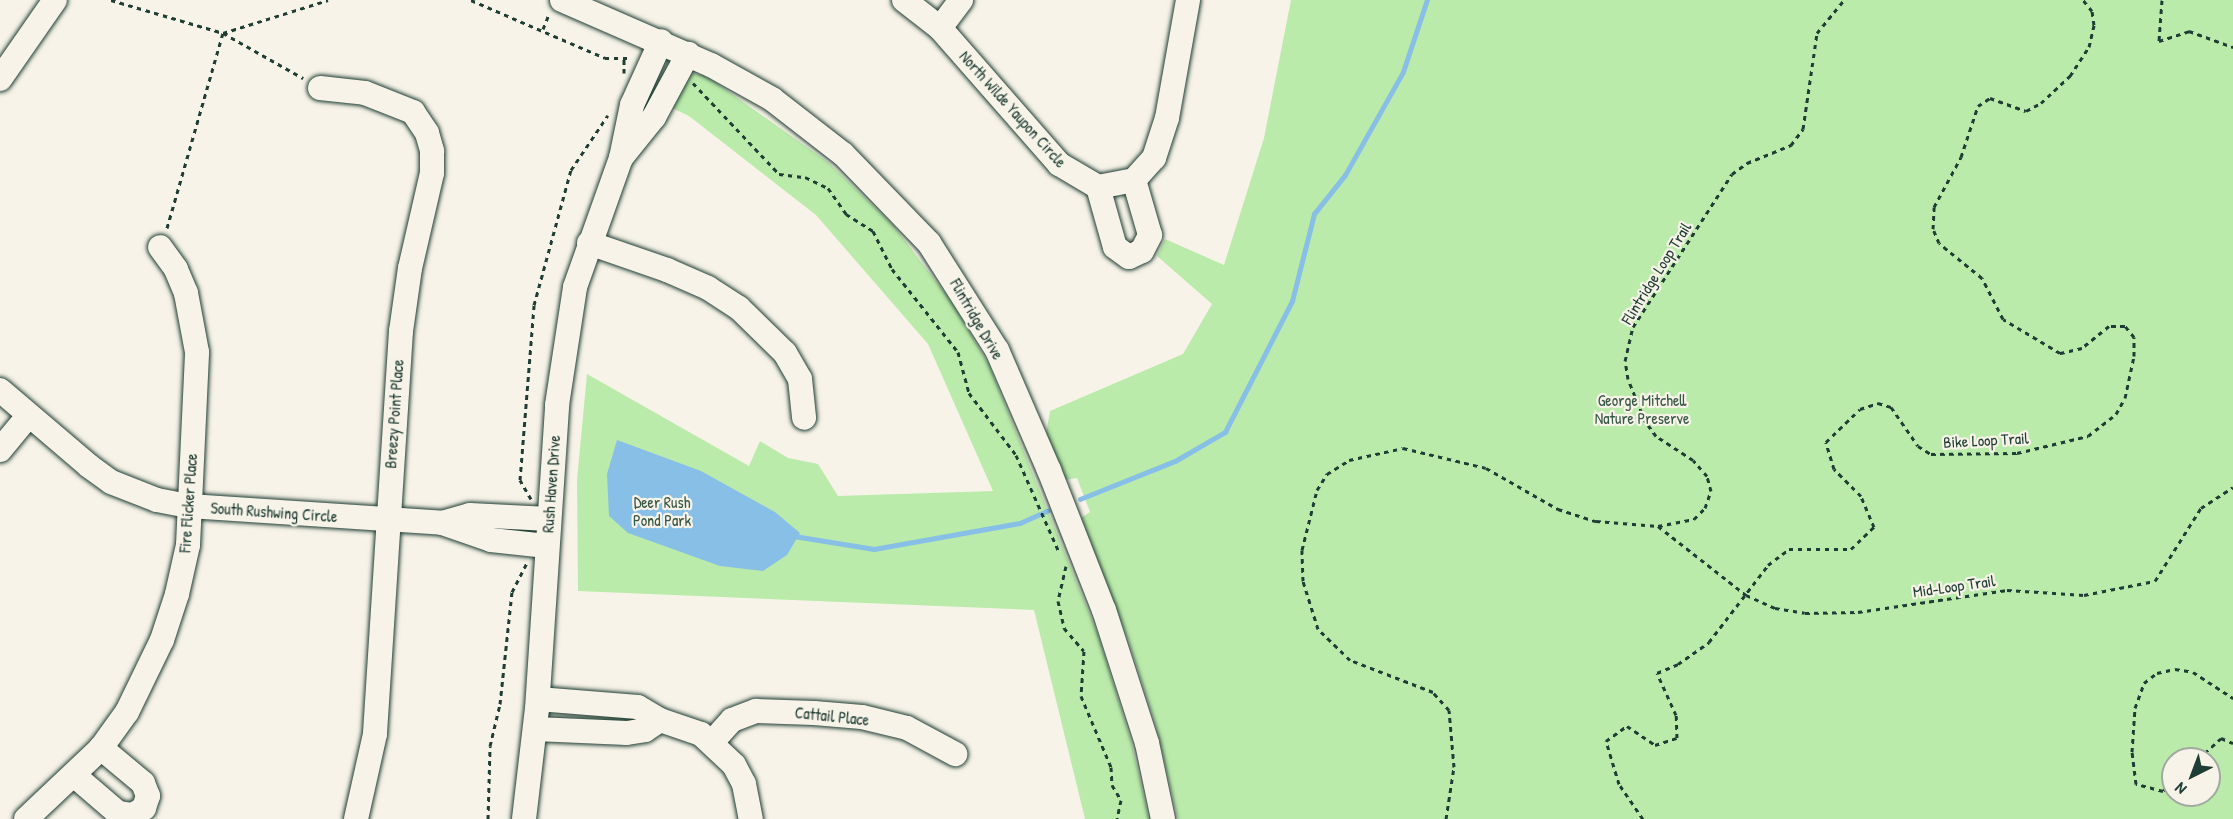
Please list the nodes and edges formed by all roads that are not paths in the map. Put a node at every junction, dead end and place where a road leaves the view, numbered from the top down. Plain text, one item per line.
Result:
1 (55, 0) edge
2 (562, 0) edge
3 (961, 0) edge
4 (1188, 0) edge
5 (908, 1) edge
6 (940, 28) junction
7 (656, 51) junction
8 (683, 63) junction
9 (0, 79) edge
10 (320, 88) road end
11 (621, 158) junction
12 (1134, 180) junction
13 (1098, 188) junction
14 (589, 243) junction
15 (160, 247) road end
16 (0, 390) edge
17 (29, 415) junction
18 (804, 418) dead end
19 (0, 450) edge
20 (189, 506) junction
21 (386, 519) junction
22 (549, 519) junction
23 (442, 523) junction
24 (547, 546) junction
25 (538, 699) junction
26 (660, 720) junction
27 (535, 729) junction
28 (713, 741) junction
29 (101, 748) junction
30 (955, 754) dead end
31 (75, 776) junction
32 (26, 819) edge
33 (356, 819) edge
34 (524, 819) edge
35 (751, 819) edge
36 (1163, 819) edge

1 - 9 street
2 - 7 street, Flintridge Drive
3 - 6 street
4 - 12 street
5 - 6 street, North Wilde Yaupon Circle
6 - 13 street, North Wilde Yaupon Circle
7 - 8 street, Flintridge Drive
7 - 11 street, Rush Haven Drive
8 - 11 street, Rush Haven Drive
8 - 36 street, Flintridge Drive
10 - 21 street, Breezy Point Place
11 - 14 street, Rush Haven Drive
12 - 13 street
12 - 13 street
14 - 18 street
14 - 22 street, Rush Haven Drive
15 - 20 street, Fire Flicker Place
16 - 17 street, South Rushwing Circle
17 - 19 street
17 - 20 street, South Rushwing Circle
20 - 21 street, South Rushwing Circle
20 - 29 street, Fire Flicker Place
21 - 23 street, South Rushwing Circle
21 - 33 street, Breezy Point Place
22 - 23 street, South Rushwing Circle
22 - 24 street, Rush Haven Drive
23 - 24 street, South Rushwing Circle
24 - 25 street, Rush Haven Drive
25 - 26 street
25 - 27 street, Rush Haven Drive
26 - 27 street
26 - 28 street
27 - 34 street, Rush Haven Drive
28 - 30 street, Cattail Place
28 - 35 street
29 - 31 street, Fire Flicker Place
29 - 31 street
31 - 32 street, Fire Flicker Place

